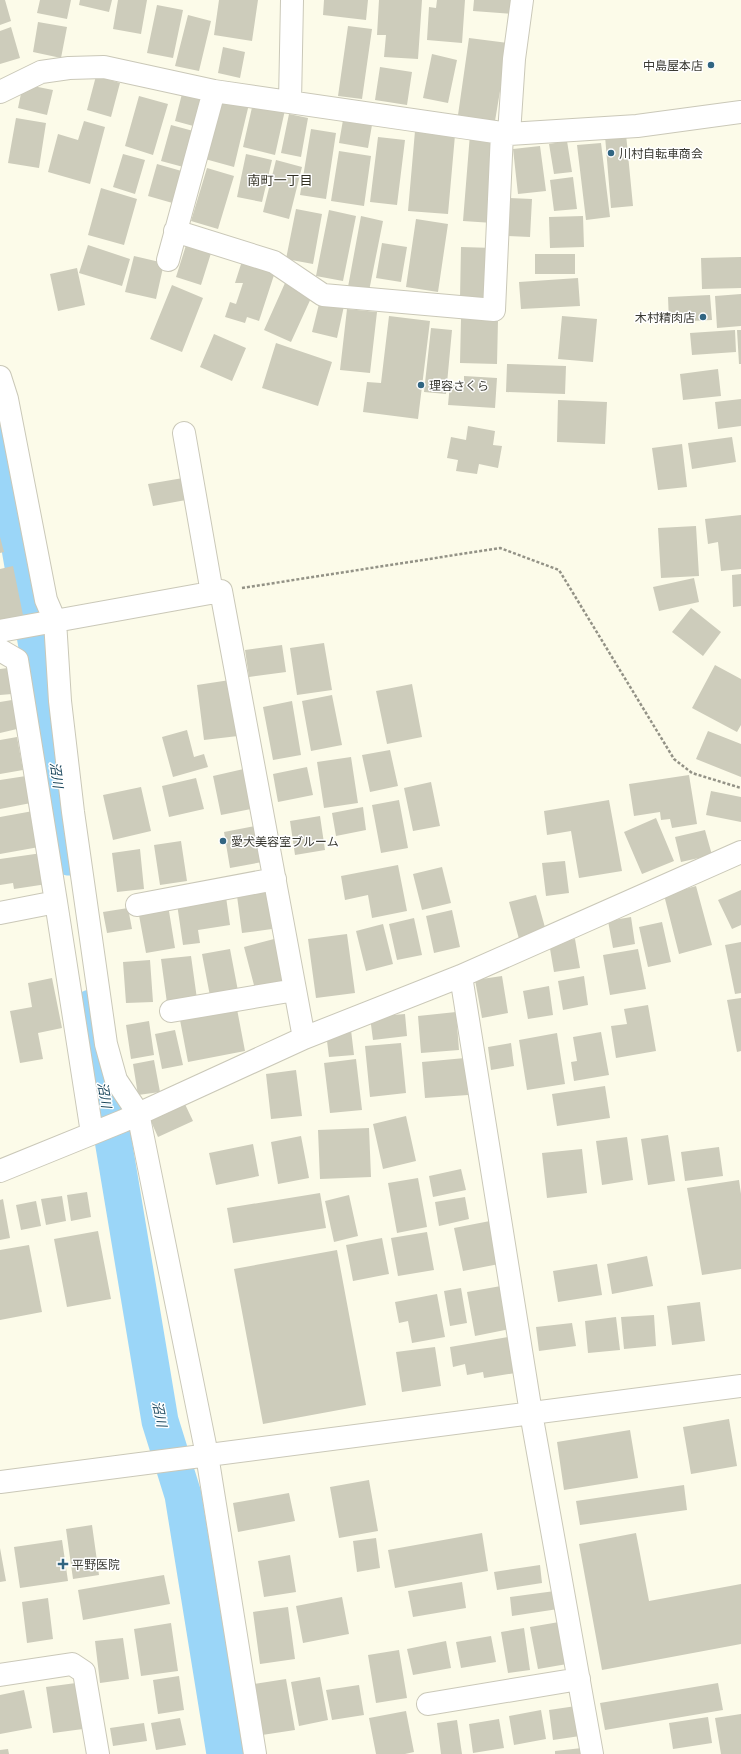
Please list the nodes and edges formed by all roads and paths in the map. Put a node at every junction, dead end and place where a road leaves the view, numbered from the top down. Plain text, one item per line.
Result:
1 (292, 0) edge
2 (522, 0) edge
3 (214, 90) junction
4 (0, 92) edge
5 (290, 102) junction
6 (741, 112) edge
7 (506, 134) junction
8 (175, 231) junction
9 (168, 260) dead end
10 (0, 377) edge
11 (184, 433) dead end
12 (217, 592) junction
13 (55, 621) junction
14 (7, 630) edge
15 (0, 650) edge
16 (741, 788) edge
17 (741, 852) edge
18 (275, 879) junction
19 (56, 902) junction
20 (137, 905) dead end
21 (0, 913) edge
22 (461, 976) junction
23 (295, 990) junction
24 (171, 1011) dead end
25 (304, 1038) junction
26 (130, 1117) junction
27 (96, 1132) junction
28 (0, 1171) edge
29 (741, 1386) edge
30 (532, 1413) junction
31 (207, 1455) junction
32 (0, 1482) edge
33 (0, 1675) edge
34 (579, 1679) junction
35 (428, 1704) dead end
36 (98, 1754) edge
37 (255, 1754) edge
38 (592, 1754) edge

1 - 5 street
2 - 7 street
3 - 4 street
3 - 5 street
3 - 8 street
5 - 7 street
6 - 7 street
7 - 8 street
8 - 9 street
10 - 13 street
11 - 12 street
12 - 13 street
12 - 16 path
12 - 18 street
13 - 14 street
13 - 26 street
15 - 19 street
17 - 22 street
18 - 20 street
18 - 23 street
19 - 21 street
19 - 27 street
22 - 25 street
22 - 30 street
23 - 24 street
23 - 25 street
25 - 26 street
26 - 27 street
26 - 31 street
27 - 28 street
29 - 30 street
30 - 31 street
30 - 34 street
31 - 32 street
31 - 37 street
33 - 36 street
34 - 35 street
34 - 38 street

